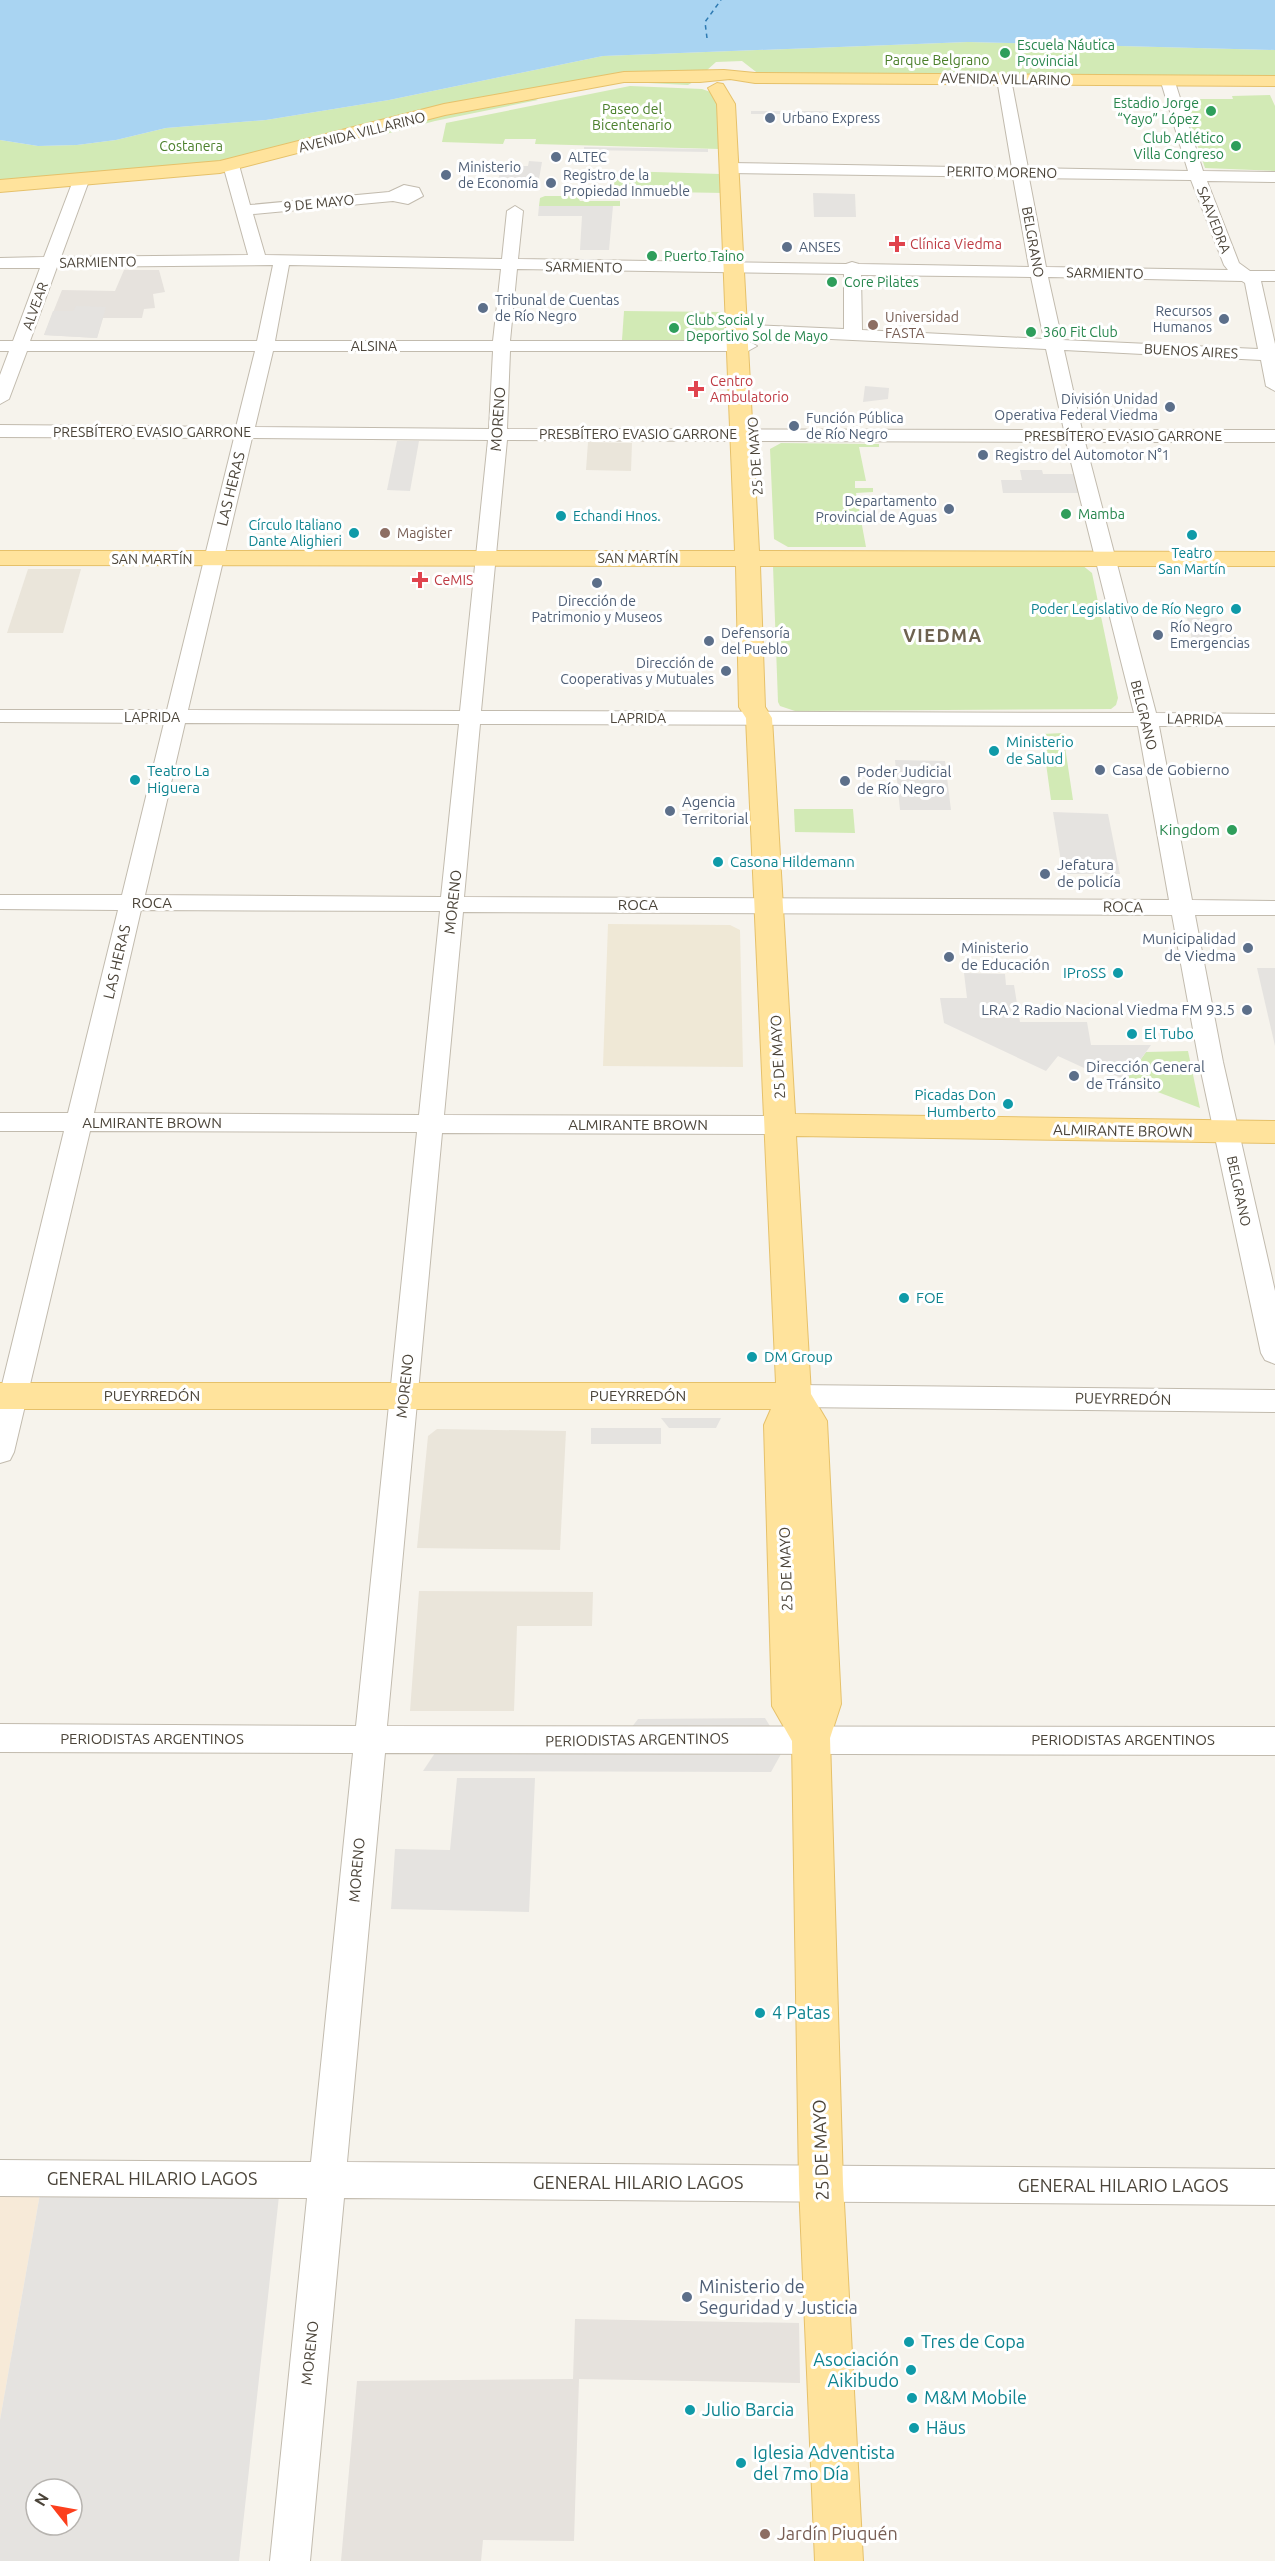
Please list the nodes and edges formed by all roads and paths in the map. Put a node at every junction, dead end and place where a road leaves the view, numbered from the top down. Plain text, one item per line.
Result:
1 (1275, 81) edge
2 (731, 83) junction
3 (1004, 83) junction
4 (1169, 86) junction
5 (1275, 88) edge
6 (232, 168) junction
7 (734, 169) junction
8 (1020, 172) junction
9 (1197, 176) junction
10 (1275, 177) edge
11 (80, 182) junction
12 (0, 186) edge
13 (0, 193) edge
14 (395, 196) dead end
15 (244, 210) junction
16 (515, 211) dead end
17 (258, 260) junction
18 (282, 261) junction
19 (51, 262) junction
20 (0, 263) edge
21 (510, 266) junction
22 (739, 267) junction
23 (852, 267) junction
24 (1038, 272) junction
25 (1246, 276) junction
26 (1275, 276) edge
27 (853, 334) junction
28 (744, 340) junction
29 (1054, 344) junction
30 (0, 346) edge
31 (20, 346) junction
32 (265, 346) junction
33 (502, 346) junction
34 (1271, 354) edge
35 (1275, 386) edge
36 (0, 399) edge
37 (0, 431) edge
38 (244, 432) junction
39 (498, 433) junction
40 (748, 435) junction
41 (1074, 435) junction
42 (1275, 436) edge
43 (0, 558) edge
44 (755, 558) junction
45 (1104, 558) junction
46 (214, 559) junction
47 (484, 559) junction
48 (1275, 559) edge
49 (0, 716) edge
50 (176, 717) junction
51 (471, 718) junction
52 (759, 718) junction
53 (1146, 718) junction
54 (1275, 720) edge
55 (0, 902) edge
56 (132, 903) junction
57 (452, 904) junction
58 (770, 905) junction
59 (1185, 908) junction
60 (1275, 908) edge
61 (0, 1122) edge
62 (79, 1122) junction
63 (431, 1124) junction
64 (781, 1125) junction
65 (1227, 1132) junction
66 (1275, 1132) edge
67 (1275, 1353) edge
68 (7, 1396) edge
69 (404, 1396) junction
70 (794, 1396) junction
71 (1275, 1401) edge
72 (0, 1452) edge
73 (0, 1738) edge
74 (812, 1738) junction
75 (369, 1740) junction
76 (1275, 1741) edge
77 (0, 2178) edge
78 (328, 2180) junction
79 (821, 2184) junction
80 (1275, 2187) edge
81 (290, 2561) edge
82 (839, 2561) edge

1 - 4 main road, AVENIDA VILLARINO
2 - 3 main road, AVENIDA VILLARINO
2 - 6 main road, AVENIDA VILLARINO
2 - 7 main road, 25 DE MAYO
3 - 4 main road, AVENIDA VILLARINO
3 - 8 street, BELGRANO
4 - 5 main road, AVENIDA VILLARINO
4 - 9 street, SAAVEDRA
6 - 11 main road, AVENIDA VILLARINO
6 - 15 street
7 - 8 street, PERITO MORENO
7 - 22 main road, 25 DE MAYO
8 - 9 street, PERITO MORENO
8 - 24 street, BELGRANO
9 - 10 street, PERITO MORENO
9 - 25 street, SAAVEDRA
11 - 12 main road, AVENIDA VILLARINO
11 - 13 main road, AVENIDA VILLARINO
11 - 19 street, ALVEAR
14 - 15 street, 9 DE MAYO
15 - 17 street
16 - 21 street, MORENO
17 - 18 street, SARMIENTO
17 - 19 street, SARMIENTO
18 - 21 street, SARMIENTO
18 - 32 street, LAS HERAS
19 - 20 street, SARMIENTO
19 - 31 street, ALVEAR
21 - 22 street, SARMIENTO
21 - 33 street, MORENO
22 - 23 street, SARMIENTO
22 - 28 main road, 25 DE MAYO
23 - 24 street, SARMIENTO
23 - 27 street
24 - 25 street, SARMIENTO
24 - 29 street, BELGRANO
25 - 26 street, SARMIENTO
25 - 34 street, SAAVEDRA
27 - 28 street, BUENOS AIRES
27 - 29 street, BUENOS AIRES
28 - 33 street, ALSINA
28 - 40 main road, 25 DE MAYO
29 - 34 street, BUENOS AIRES
29 - 41 street, BELGRANO
30 - 31 street, ALSINA
31 - 32 street, ALSINA
31 - 36 street, ALVEAR
32 - 33 street, ALSINA
32 - 38 street, LAS HERAS
33 - 39 street, MORENO
34 - 35 street, SAAVEDRA
37 - 38 street, PRESBÍTERO EVASIO GARRONE
38 - 39 street, PRESBÍTERO EVASIO GARRONE
38 - 46 street, LAS HERAS
39 - 40 street, PRESBÍTERO EVASIO GARRONE
39 - 47 street, MORENO
40 - 41 street, PRESBÍTERO EVASIO GARRONE
40 - 44 main road, 25 DE MAYO
41 - 42 street, PRESBÍTERO EVASIO GARRONE
41 - 45 street, BELGRANO
43 - 46 main road, SAN MARTÍN
44 - 45 main road, SAN MARTÍN
44 - 47 main road, SAN MARTÍN
44 - 52 main road, 25 DE MAYO
45 - 48 main road, SAN MARTÍN
45 - 53 street, BELGRANO
46 - 47 main road, SAN MARTÍN
46 - 50 street, LAS HERAS
47 - 51 street, MORENO
49 - 50 street, LAPRIDA
50 - 51 street, LAPRIDA
50 - 56 street, LAS HERAS
51 - 52 street, LAPRIDA
51 - 57 street, MORENO
52 - 53 street, LAPRIDA
52 - 58 main road, 25 DE MAYO
53 - 54 street, LAPRIDA
53 - 59 street, BELGRANO
55 - 56 street, ROCA
56 - 57 street, ROCA
56 - 62 street, LAS HERAS
57 - 58 street, ROCA
57 - 63 street, MORENO
58 - 59 street, ROCA
58 - 64 main road, 25 DE MAYO
59 - 60 street, ROCA
59 - 65 street, BELGRANO
61 - 62 street, ALMIRANTE BROWN
62 - 63 street, ALMIRANTE BROWN
62 - 68 street, LAS HERAS
63 - 64 street, ALMIRANTE BROWN
63 - 69 street, MORENO
64 - 65 main road, ALMIRANTE BROWN
64 - 70 main road, 25 DE MAYO
65 - 66 main road, ALMIRANTE BROWN
65 - 67 street, BELGRANO
68 - 69 main road, PUEYRREDÓN
68 - 72 street, LAS HERAS
69 - 70 main road, PUEYRREDÓN
69 - 75 street, MORENO
70 - 71 street, PUEYRREDÓN
70 - 74 main road, 25 DE MAYO
73 - 75 street, PERIODISTAS ARGENTINOS
74 - 75 street, PERIODISTAS ARGENTINOS
74 - 76 street, PERIODISTAS ARGENTINOS
74 - 79 main road, 25 DE MAYO
75 - 78 street, MORENO
77 - 78 street, GENERAL HILARIO LAGOS
78 - 79 street, GENERAL HILARIO LAGOS
78 - 81 street, MORENO
79 - 80 street, GENERAL HILARIO LAGOS
79 - 82 main road, 25 DE MAYO

